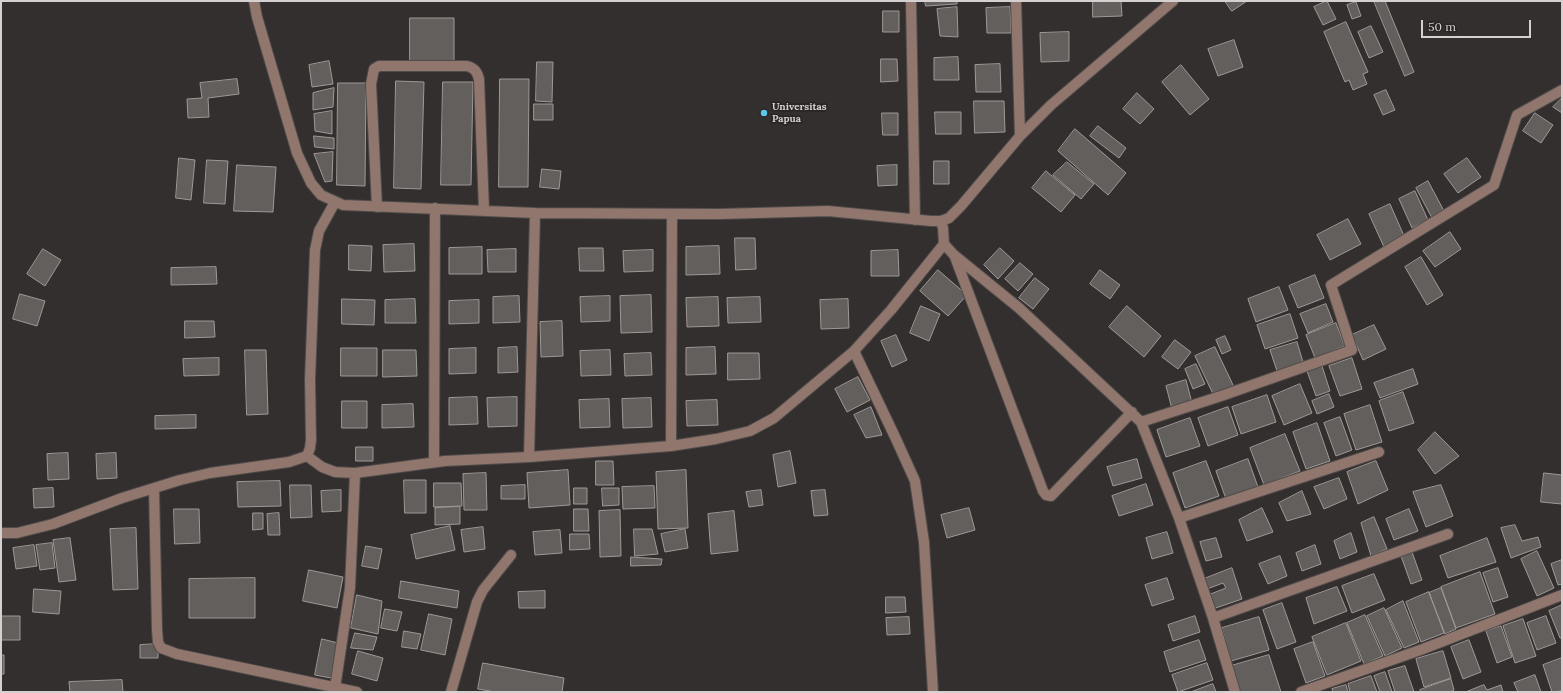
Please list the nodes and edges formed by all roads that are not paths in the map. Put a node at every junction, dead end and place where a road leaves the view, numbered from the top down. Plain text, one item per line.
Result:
1 (254, 1) edge
2 (911, 1) edge
3 (1016, 1) edge
4 (1173, 1) edge
5 (1562, 90) edge
6 (1020, 136) junction
7 (335, 202) junction
8 (377, 207) junction
9 (435, 208) junction
10 (484, 210) junction
11 (535, 213) junction
12 (672, 214) junction
13 (915, 220) junction
14 (941, 220) junction
15 (944, 244) junction
16 (954, 255) junction
17 (854, 351) junction
18 (1132, 412) junction
19 (1141, 422) junction
20 (671, 446) junction
21 (1379, 452) dead end
22 (307, 456) junction
23 (529, 457) junction
24 (434, 462) junction
25 (355, 473) junction
26 (154, 488) junction
27 (1179, 518) junction
28 (1, 533) edge
29 (1448, 534) dead end
30 (510, 555) dead end
31 (1562, 595) edge
32 (1213, 618) junction
33 (335, 688) junction
34 (357, 692) edge
35 (452, 692) edge
36 (933, 692) edge
37 (1236, 692) edge
38 (1300, 692) edge

1 - 7 street
2 - 13 street
3 - 6 street
4 - 6 street
5 - 19 street
6 - 14 street
7 - 8 street
7 - 22 street
8 - 9 street
8 - 10 street
9 - 10 street
9 - 24 street
10 - 11 street
11 - 12 street
11 - 23 street
12 - 13 street
12 - 20 street
13 - 14 street
14 - 15 street
15 - 16 street
15 - 17 street
16 - 18 street
16 - 18 street
17 - 20 street
17 - 36 street
18 - 19 street
19 - 27 street
20 - 23 street
21 - 27 street
22 - 25 street
22 - 26 street
23 - 24 street
24 - 25 street
25 - 33 street
26 - 28 street
26 - 33 street
27 - 32 street
29 - 32 street
30 - 35 street
31 - 38 street
32 - 37 street
33 - 34 street

